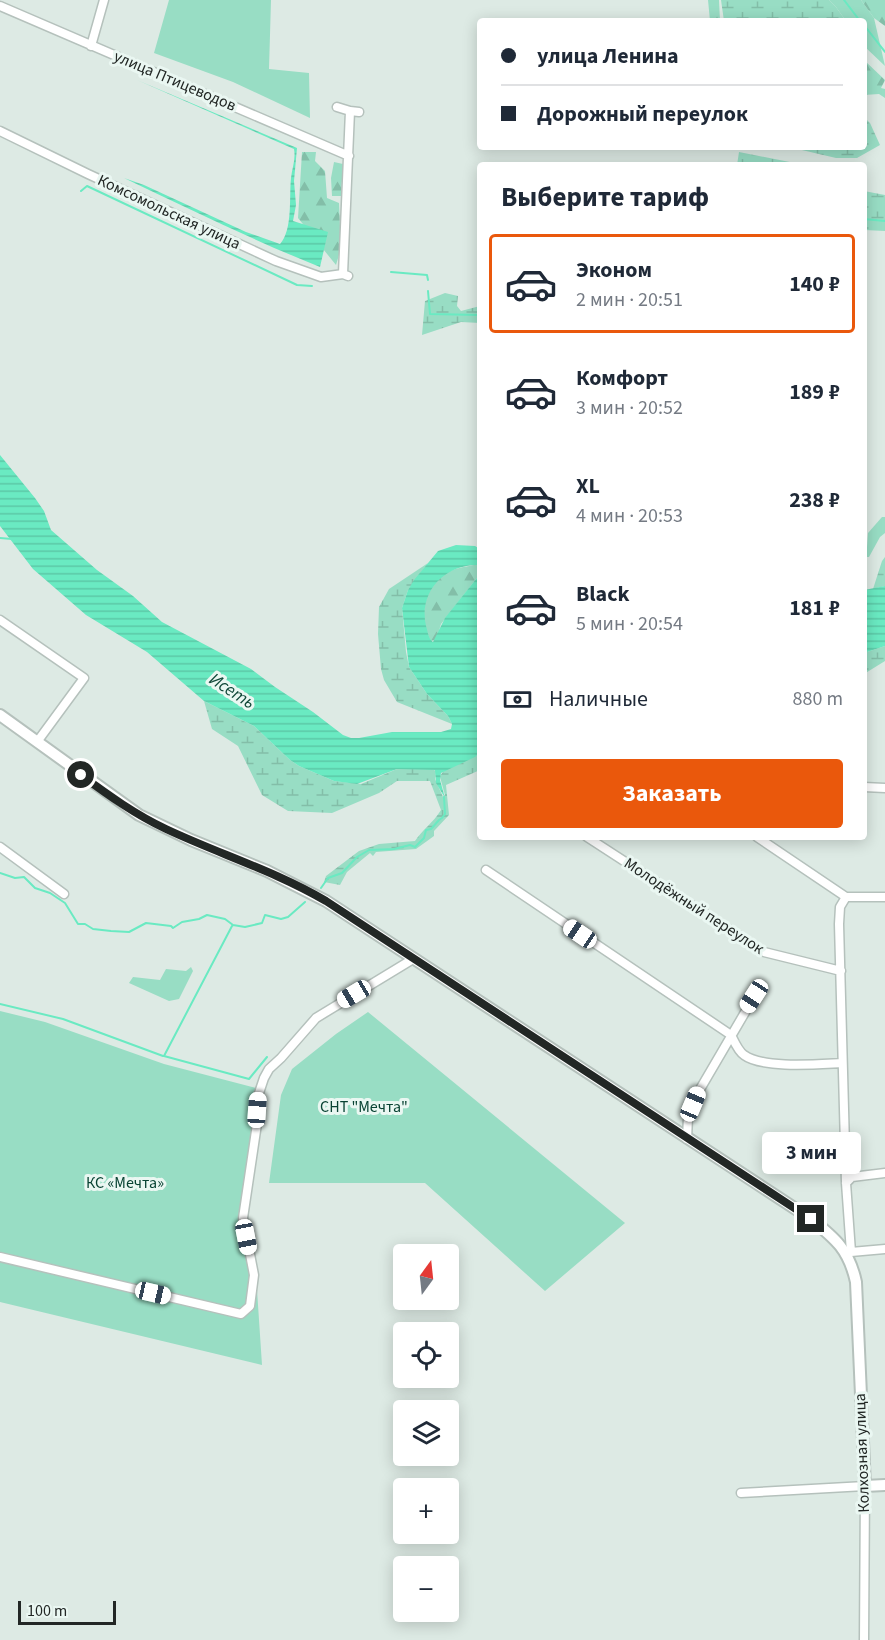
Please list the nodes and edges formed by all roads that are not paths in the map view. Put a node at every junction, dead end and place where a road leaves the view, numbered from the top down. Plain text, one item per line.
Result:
1 (104, 0) edge
2 (0, 6) edge
3 (92, 46) junction
4 (338, 107) dead end
5 (0, 131) edge
6 (349, 156) junction
7 (0, 620) edge
8 (0, 715) edge
9 (37, 742) junction
10 (867, 787) edge
11 (885, 788) edge
12 (592, 840) edge
13 (761, 840) edge
14 (0, 847) edge
15 (486, 870) dead end
16 (64, 894) dead end
17 (846, 897) junction
18 (885, 897) edge
19 (413, 959) junction
20 (841, 972) junction
21 (761, 985) dead end
22 (731, 1035) junction
23 (842, 1063) junction
24 (687, 1139) junction
25 (885, 1173) edge
26 (846, 1183) junction
27 (885, 1249) edge
28 (850, 1253) junction
29 (0, 1257) edge
30 (885, 1485) edge
31 (864, 1486) junction
32 (741, 1493) dead end
33 (864, 1640) edge

1 - 3 street
2 - 3 street, улица Птицеводов
3 - 6 street, улица Птицеводов
4 - 6 street
5 - 6 street, Комсомольская улица
7 - 9 street
8 - 9 main road, Колхозная улица
9 - 19 main road, Колхозная улица
10 - 11 street
12 - 20 street, Молодёжный переулок
13 - 17 street
14 - 16 street
15 - 22 street
17 - 18 street
17 - 20 street
19 - 24 main road, Колхозная улица
19 - 29 street
20 - 23 street
21 - 22 street
22 - 23 street
22 - 24 street
23 - 26 street
24 - 28 main road, Колхозная улица
25 - 26 street
26 - 28 street
27 - 28 street
28 - 31 main road, Колхозная улица
30 - 31 main road
31 - 32 street
31 - 33 street, Колхозная улица

